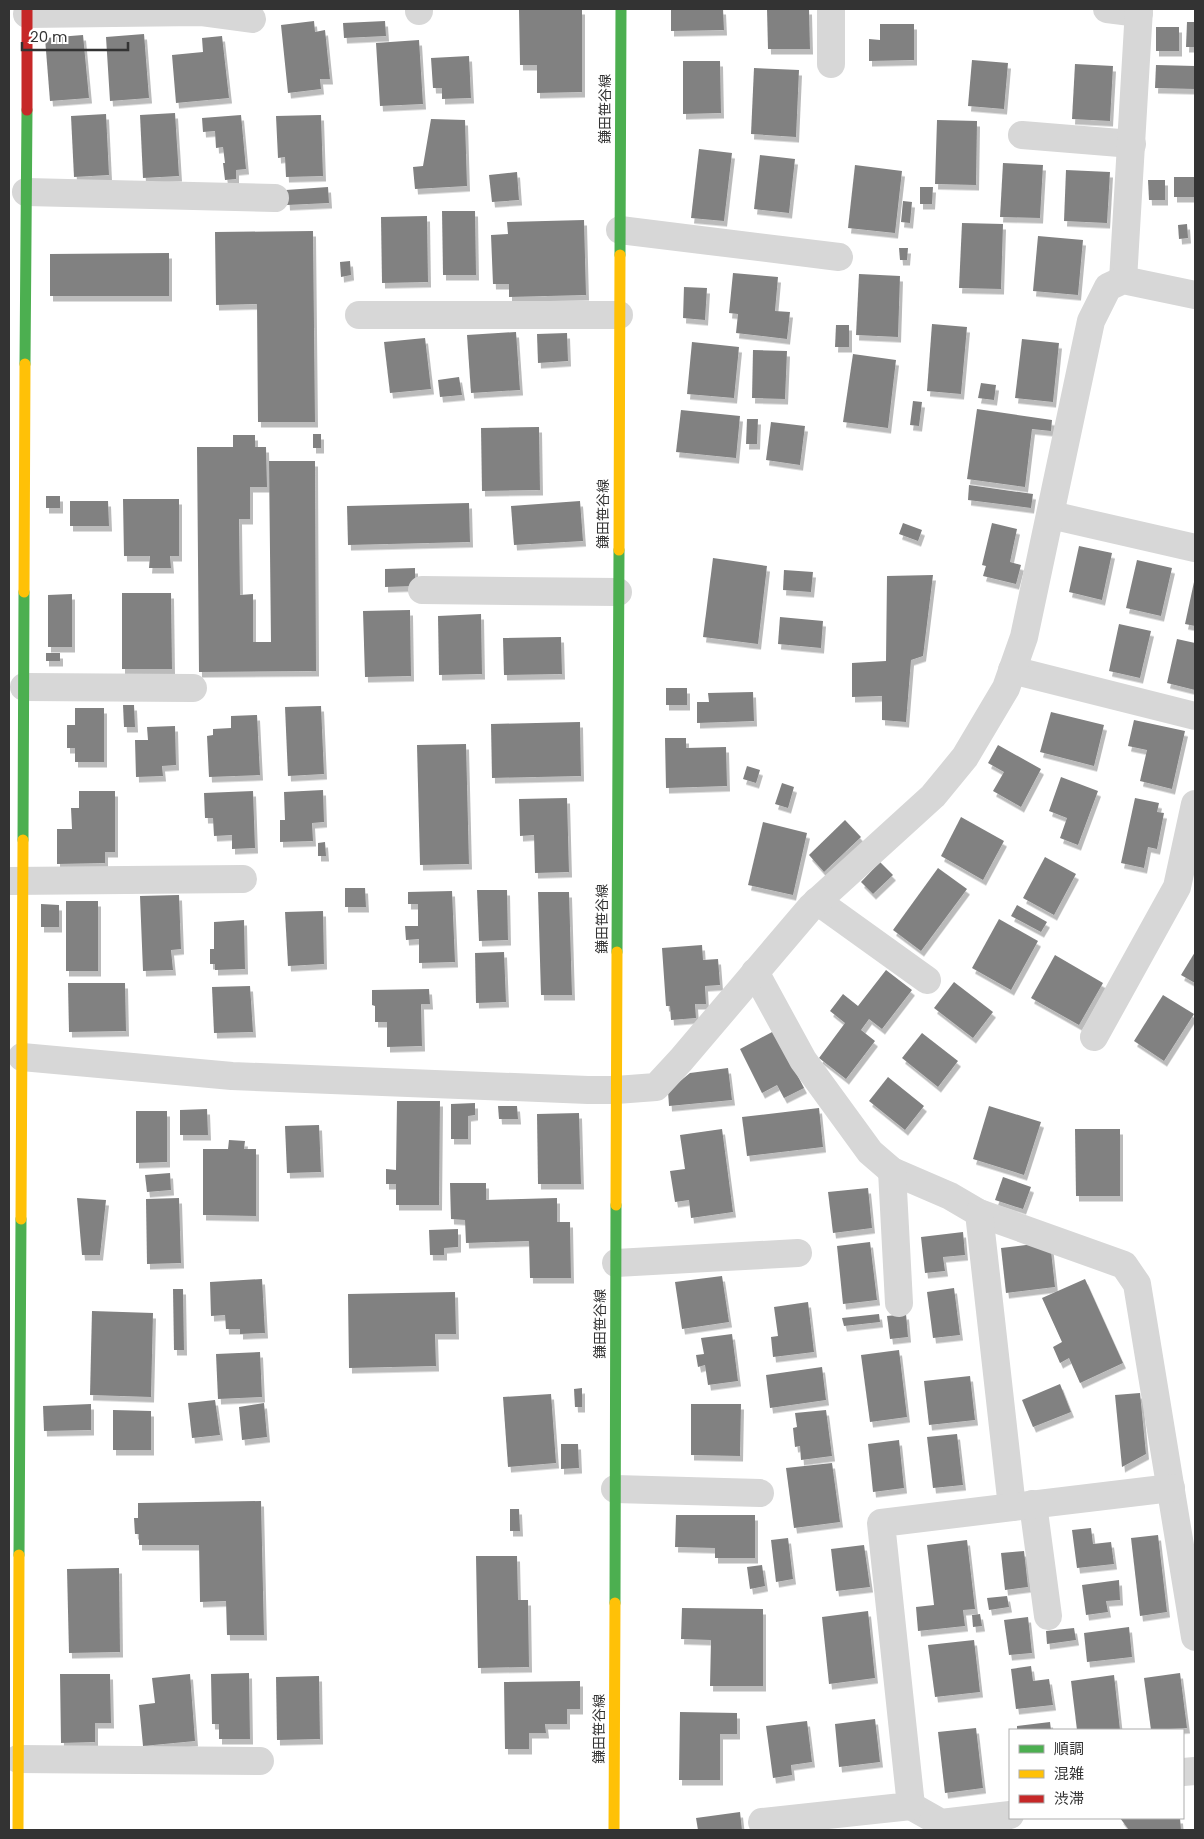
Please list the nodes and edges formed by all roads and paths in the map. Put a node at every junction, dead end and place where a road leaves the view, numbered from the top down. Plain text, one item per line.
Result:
1 (621, 9) edge
2 (831, 9) edge
3 (1107, 9) edge
4 (1139, 11) edge
5 (27, 12) edge
6 (252, 19) dead end
7 (831, 64) dead end
8 (1022, 135) dead end
9 (1132, 144) junction
10 (26, 192) junction
11 (275, 198) dead end
12 (620, 230) junction
13 (839, 257) dead end
14 (1123, 280) junction
15 (1195, 295) edge
16 (359, 315) dead end
17 (619, 315) junction
18 (17, 465) edge
19 (1051, 515) junction
20 (1195, 548) edge
21 (422, 590) dead end
22 (618, 592) junction
23 (1012, 670) junction
24 (24, 688) junction
25 (193, 688) dead end
26 (1195, 716) edge
27 (1195, 804) edge
28 (243, 879) dead end
29 (16, 881) edge
30 (817, 901) junction
31 (756, 972) junction
32 (927, 980) dead end
33 (1094, 1037) dead end
34 (18, 1045) edge
35 (616, 1090) junction
36 (892, 1171) junction
37 (979, 1214) junction
38 (798, 1253) dead end
39 (616, 1263) junction
40 (899, 1303) dead end
41 (1171, 1488) junction
42 (615, 1489) junction
43 (760, 1493) dead end
44 (1023, 1506) junction
45 (1048, 1616) dead end
46 (1195, 1637) edge
47 (18, 1759) junction
48 (260, 1761) dead end
49 (911, 1806) junction
50 (1009, 1815) edge
51 (762, 1822) dead end
52 (18, 1830) edge
53 (614, 1830) edge

1 - 12 street, 鎌田笹谷線
2 - 7 street
3 - 4 street
4 - 9 street
5 - 6 street
5 - 10 street
8 - 9 street
9 - 14 street
10 - 11 street
10 - 18 street
12 - 13 street
12 - 17 street, 鎌田笹谷線
14 - 15 street
14 - 19 street
16 - 17 street
17 - 22 street, 鎌田笹谷線
18 - 24 street
19 - 20 street
19 - 23 street
21 - 22 street
22 - 35 street, 鎌田笹谷線
23 - 26 street
23 - 30 street
24 - 25 street
24 - 29 street
27 - 33 street
28 - 29 street
29 - 34 street
30 - 31 street
30 - 32 street
31 - 35 street
31 - 36 street
34 - 35 street
34 - 47 street
35 - 39 street, 鎌田笹谷線
36 - 37 street
36 - 40 street
37 - 41 street
37 - 44 street
38 - 39 street
39 - 42 street, 鎌田笹谷線
41 - 44 street
41 - 46 street
42 - 43 street
42 - 53 street, 鎌田笹谷線
44 - 45 street
44 - 49 street
47 - 48 street
47 - 52 street
49 - 50 street
49 - 51 street

